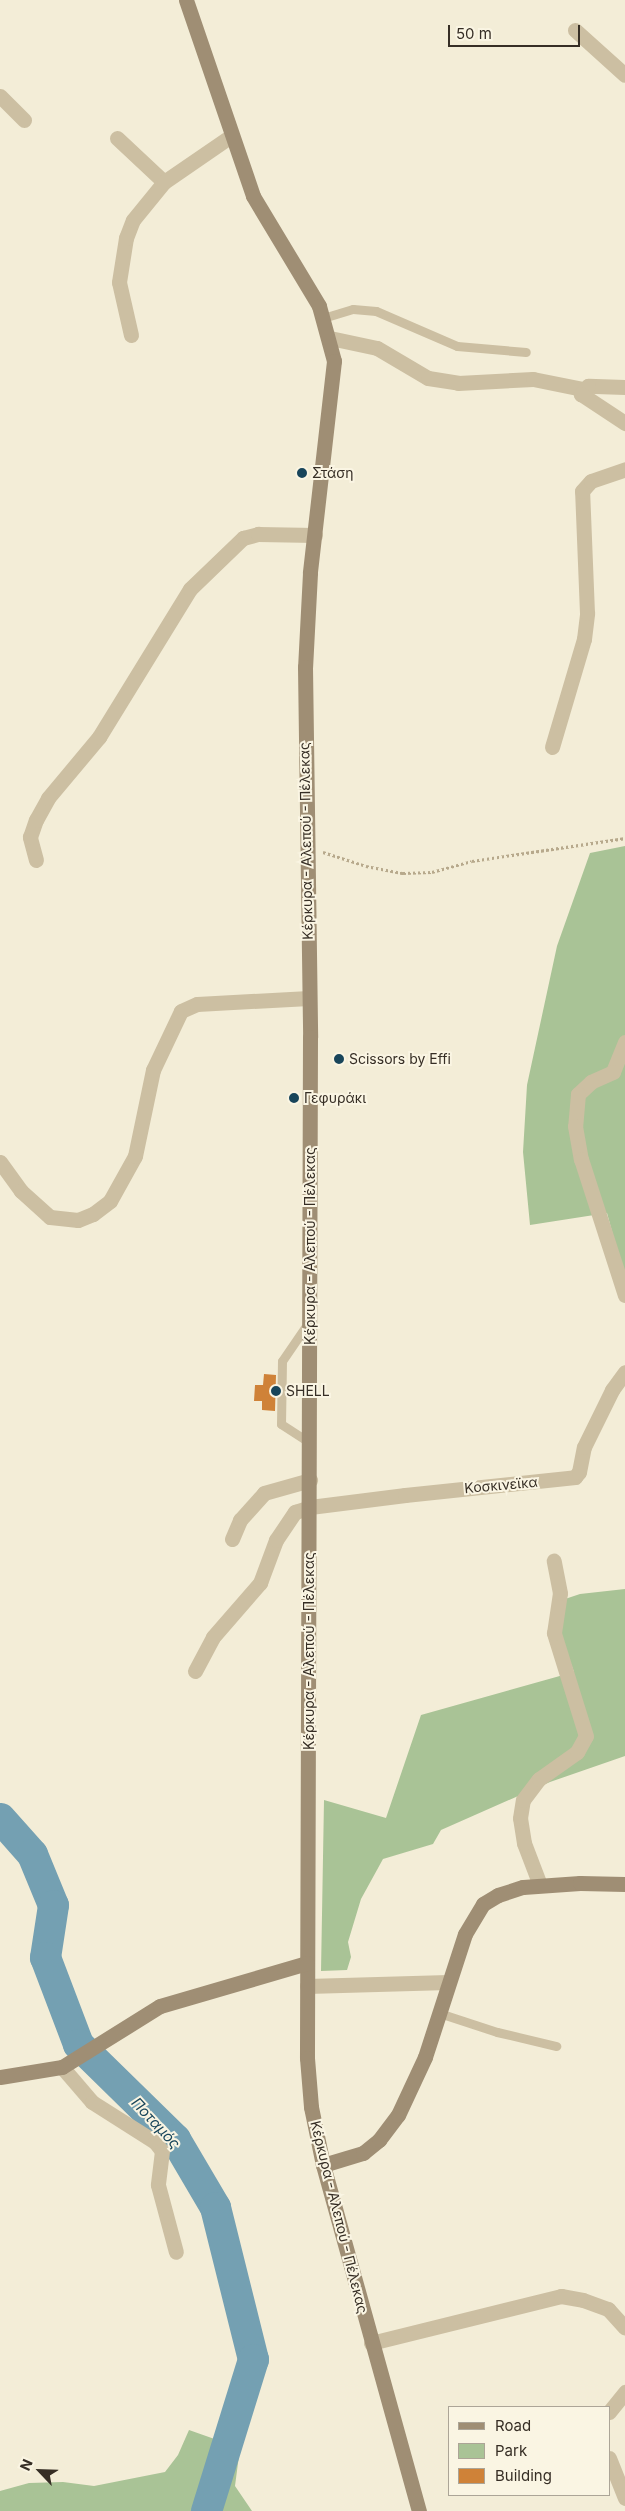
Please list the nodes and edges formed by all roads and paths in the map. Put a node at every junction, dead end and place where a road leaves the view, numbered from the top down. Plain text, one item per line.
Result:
1 (186, 0) edge
2 (575, 30) dead end
3 (625, 75) edge
4 (0, 96) edge
5 (5, 113) edge
6 (24, 120) dead end
7 (231, 136) junction
8 (117, 138) dead end
9 (164, 182) junction
10 (323, 318) junction
11 (131, 335) dead end
12 (330, 338) junction
13 (526, 352) dead end
14 (625, 387) edge
15 (582, 389) junction
16 (625, 423) edge
17 (625, 469) edge
18 (314, 535) junction
19 (552, 747) dead end
20 (625, 838) edge
21 (306, 846) junction
22 (36, 860) dead end
23 (309, 998) junction
24 (625, 1042) edge
25 (0, 1162) edge
26 (625, 1295) edge
27 (310, 1321) junction
28 (625, 1372) edge
29 (310, 1443) junction
30 (310, 1480) junction
31 (310, 1507) junction
32 (232, 1539) dead end
33 (554, 1561) dead end
34 (195, 1671) dead end
35 (625, 1884) edge
36 (540, 1885) junction
37 (306, 1963) junction
38 (448, 1982) junction
39 (307, 1986) junction
40 (439, 2013) junction
41 (556, 2046) dead end
42 (68, 2064) junction
43 (0, 2077) edge
44 (323, 2165) junction
45 (176, 2252) dead end
46 (625, 2328) edge
47 (371, 2343) junction
48 (625, 2392) edge
49 (610, 2411) edge
50 (610, 2460) edge
51 (625, 2498) edge
52 (419, 2511) edge

1 - 7 main road, Κέρκυρα - Αλεπού - Πέλεκας
2 - 3 street
4 - 5 street
5 - 6 street
7 - 9 street
7 - 10 main road, Κέρκυρα - Αλεπού - Πέλεκας
8 - 9 street
9 - 11 street
10 - 12 main road, Κέρκυρα - Αλεπού - Πέλεκας
10 - 13 lane
12 - 15 street
12 - 18 main road, Κέρκυρα - Αλεπού - Πέλεκας
14 - 15 street
15 - 16 street
17 - 19 street
18 - 21 main road, Κέρκυρα - Αλεπού - Πέλεκας
18 - 22 street
20 - 21 path
21 - 23 main road, Κέρκυρα - Αλεπού - Πέλεκας
23 - 25 street
23 - 27 main road, Κέρκυρα - Αλεπού - Πέλεκας
24 - 26 street
27 - 29 main road, Κέρκυρα - Αλεπού - Πέλεκας
27 - 29 lane
28 - 31 street, Κοσκινεϊκα
29 - 30 main road, Κέρκυρα - Αλεπού - Πέλεκας
30 - 31 main road, Κέρκυρα - Αλεπού - Πέλεκας
30 - 32 street
31 - 34 street
31 - 37 main road, Κέρκυρα - Αλεπού - Πέλεκας
33 - 36 street
35 - 36 main road
36 - 38 main road
37 - 39 main road, Κέρκυρα - Αλεπού - Πέλεκας
37 - 42 main road
38 - 39 street
38 - 40 main road
39 - 44 main road, Κέρκυρα - Αλεπού - Πέλεκας
40 - 41 lane
40 - 44 main road
42 - 43 main road
42 - 45 street
44 - 47 main road, Κέρκυρα - Αλεπού - Πέλεκας
46 - 47 street
47 - 52 main road, Κέρκυρα - Αλεπού - Πέλεκας
48 - 49 street
50 - 51 street

